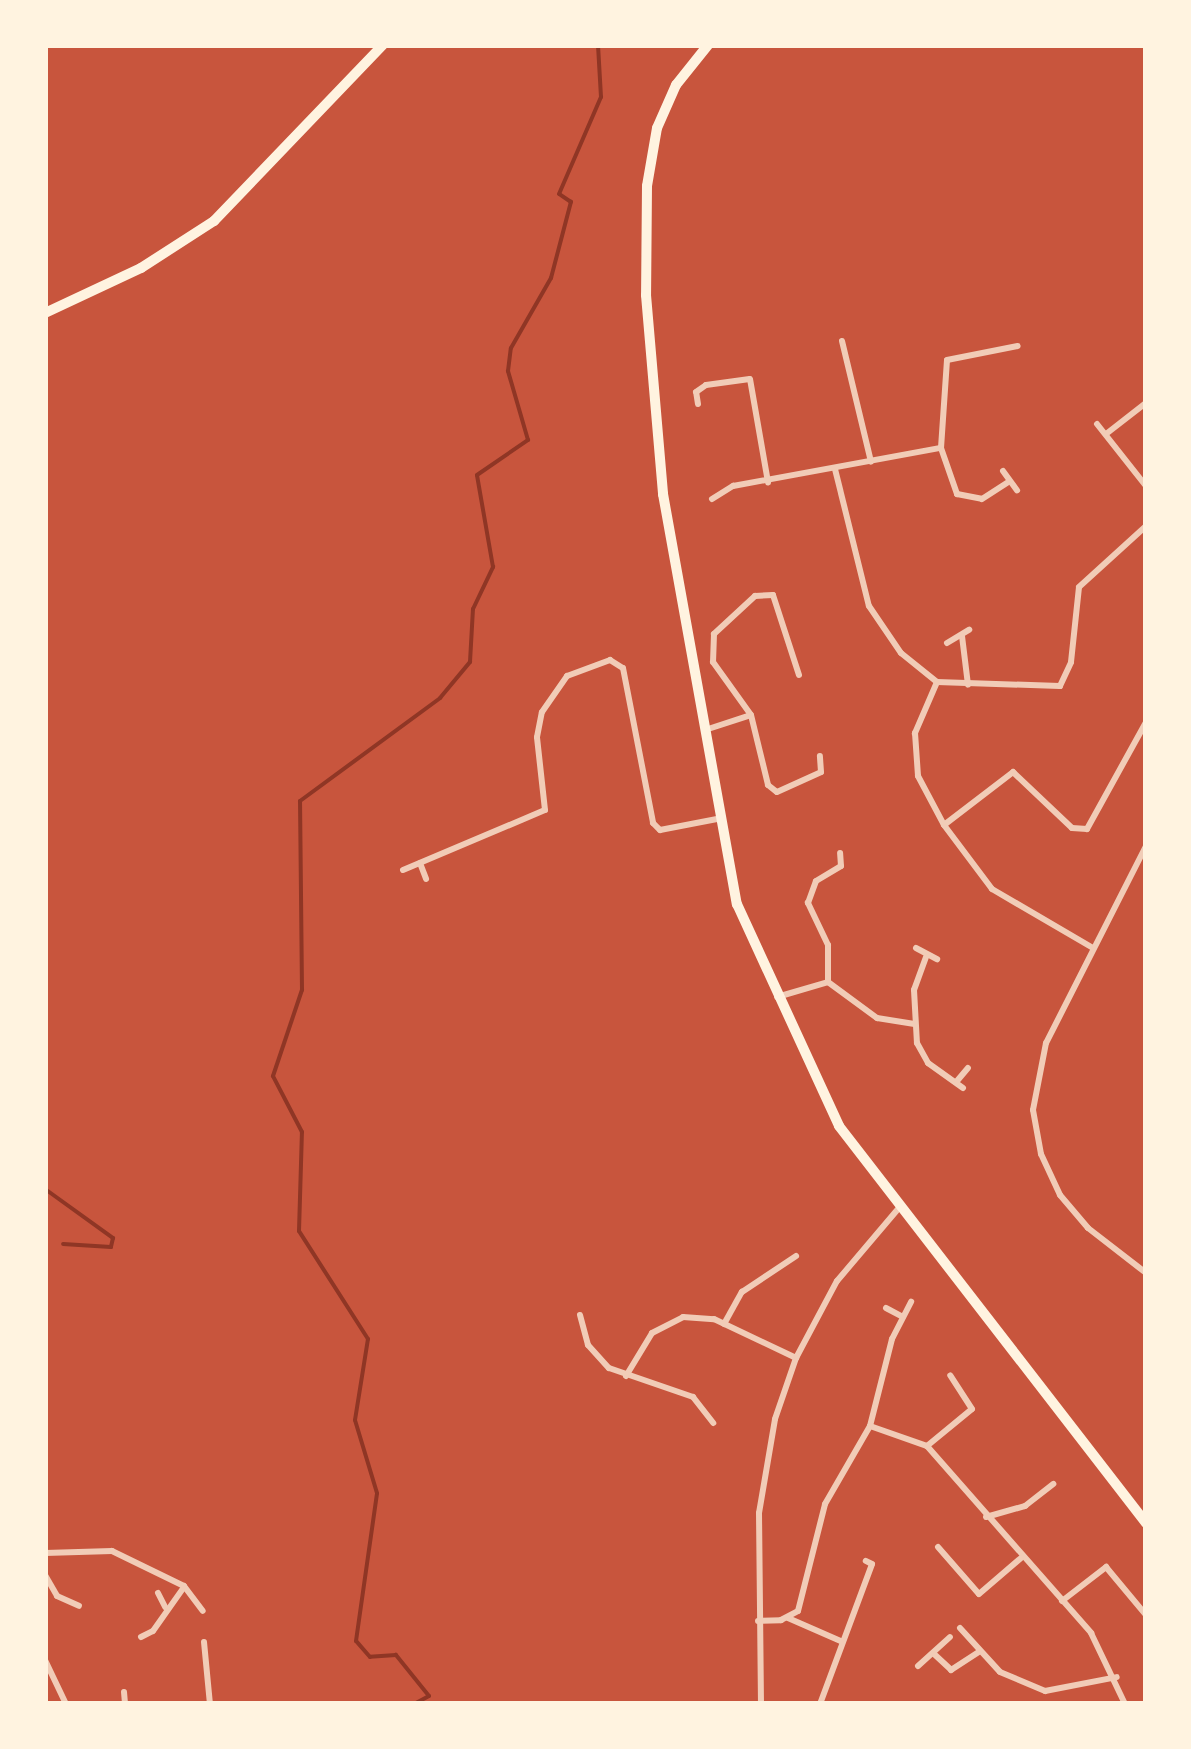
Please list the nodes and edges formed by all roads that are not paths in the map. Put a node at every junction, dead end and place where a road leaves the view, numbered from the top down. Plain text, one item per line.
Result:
1 (383, 45) edge
2 (708, 45) edge
3 (45, 313) edge
4 (842, 341) dead end
5 (1018, 346) dead end
6 (1144, 393) edge
7 (1146, 403) edge
8 (698, 404) dead end
9 (1097, 424) dead end
10 (1106, 434) junction
11 (940, 448) junction
12 (871, 462) junction
13 (834, 469) junction
14 (1003, 470) dead end
15 (768, 482) junction
16 (1007, 483) junction
17 (1146, 486) edge
18 (1016, 490) dead end
19 (712, 498) dead end
20 (1146, 526) edge
21 (947, 643) dead end
22 (799, 675) dead end
23 (936, 682) junction
24 (968, 685) junction
25 (751, 715) junction
26 (1146, 722) edge
27 (702, 730) junction
28 (820, 756) dead end
29 (718, 819) junction
30 (944, 825) junction
31 (1146, 846) edge
32 (840, 853) dead end
33 (420, 864) junction
34 (403, 870) dead end
35 (426, 879) dead end
36 (916, 948) dead end
37 (1093, 948) junction
38 (926, 957) junction
39 (938, 960) dead end
40 (828, 982) junction
41 (776, 997) junction
42 (915, 1024) junction
43 (968, 1068) dead end
44 (957, 1081) junction
45 (963, 1088) dead end
46 (898, 1209) junction
47 (796, 1256) dead end
48 (1146, 1273) edge
49 (911, 1302) dead end
50 (886, 1308) dead end
51 (580, 1315) dead end
52 (903, 1317) junction
53 (724, 1324) junction
54 (796, 1358) junction
55 (950, 1375) dead end
56 (626, 1376) junction
57 (714, 1423) dead end
58 (870, 1426) junction
59 (927, 1446) junction
60 (1054, 1484) dead end
61 (986, 1517) junction
62 (1146, 1523) edge
63 (938, 1547) dead end
64 (45, 1553) edge
65 (1021, 1558) junction
66 (866, 1560) dead end
67 (45, 1575) edge
68 (184, 1586) junction
69 (158, 1593) dead end
70 (1062, 1601) junction
71 (79, 1606) dead end
72 (165, 1608) junction
73 (203, 1611) dead end
74 (1146, 1615) edge
75 (788, 1618) junction
76 (758, 1621) junction
77 (960, 1628) dead end
78 (141, 1637) dead end
79 (950, 1638) dead end
80 (842, 1641) junction
81 (204, 1642) dead end
82 (933, 1652) junction
83 (979, 1652) junction
84 (45, 1660) edge
85 (918, 1666) dead end
86 (1117, 1677) junction
87 (124, 1692) dead end
88 (66, 1704) edge
89 (125, 1704) edge
90 (210, 1704) edge
91 (761, 1704) edge
92 (820, 1704) edge
93 (1125, 1704) edge

1 - 3 main road
2 - 27 main road
4 - 12 street
5 - 11 street
6 - 7 street
7 - 10 street
8 - 15 street
9 - 10 street
10 - 17 street
11 - 12 street
11 - 16 street
12 - 13 street
13 - 15 street
13 - 23 street
14 - 16 street
15 - 19 street
16 - 18 street
20 - 24 street
21 - 24 street
22 - 25 street
23 - 24 street
23 - 30 street
25 - 27 street
25 - 28 street
26 - 30 street
27 - 29 main road
29 - 33 street
29 - 41 main road
30 - 37 street
31 - 37 street
32 - 40 street
33 - 34 street
33 - 35 street
36 - 38 street
37 - 48 street
38 - 39 street
38 - 42 street
40 - 41 street
40 - 42 street
41 - 46 main road
42 - 44 street
43 - 44 street
44 - 45 street
46 - 54 street
46 - 62 main road
47 - 53 street
49 - 52 street
50 - 52 street
51 - 56 street
52 - 58 street
53 - 54 street
53 - 56 street
54 - 76 street
55 - 59 street
56 - 57 street
58 - 59 street
58 - 75 street
59 - 61 street
60 - 61 street
61 - 65 street
63 - 65 street
64 - 68 street
65 - 70 street
66 - 80 street
67 - 71 street
68 - 72 street
68 - 73 street
69 - 72 street
70 - 74 street
70 - 86 street
72 - 78 street
75 - 76 street
75 - 80 street
76 - 91 street
77 - 83 street
79 - 82 street
80 - 92 street
81 - 90 street
82 - 83 street
82 - 85 street
83 - 86 street
84 - 88 street
86 - 93 street
87 - 89 street

